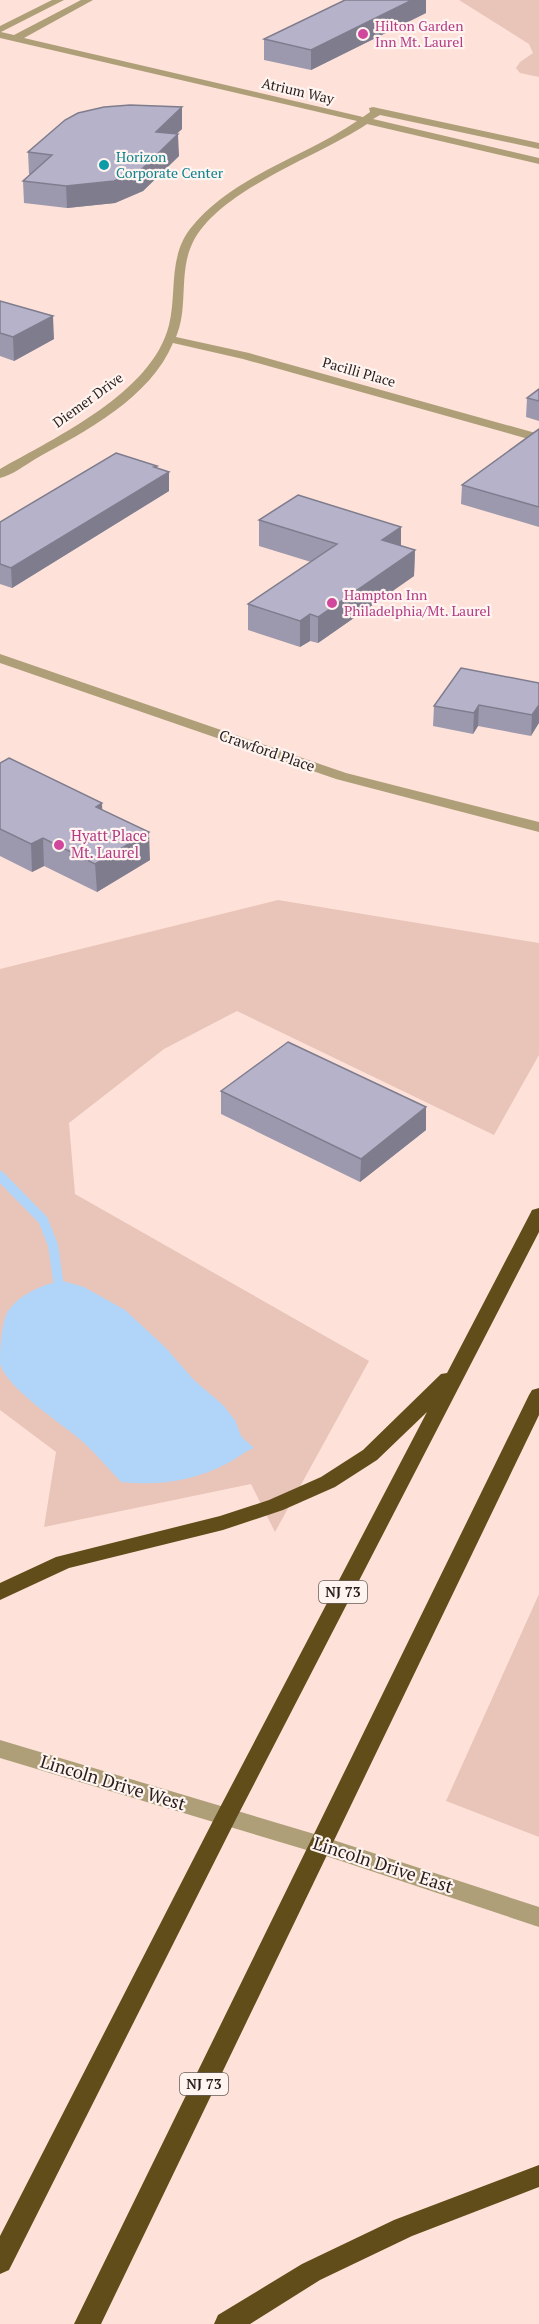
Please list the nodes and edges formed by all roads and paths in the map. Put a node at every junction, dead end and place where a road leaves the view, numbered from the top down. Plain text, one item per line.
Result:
1 (58, 0) edge
2 (88, 0) edge
3 (0, 33) edge
4 (16, 39) junction
5 (51, 46) junction
6 (379, 111) junction
7 (364, 120) junction
8 (539, 146) edge
9 (539, 161) edge
10 (170, 339) junction
11 (539, 438) edge
12 (0, 474) edge
13 (0, 658) edge
14 (539, 827) edge
15 (539, 1214) edge
16 (460, 1367) junction
17 (539, 1395) edge
18 (0, 1592) edge
19 (0, 1749) edge
20 (226, 1817) junction
21 (321, 1845) junction
22 (539, 1917) edge
23 (539, 2176) edge
24 (0, 2262) edge
25 (87, 2324) edge
26 (227, 2324) edge

1 - 3 street
2 - 4 street
3 - 4 street, Atrium Way
4 - 5 street, Atrium Way
5 - 6 street, Atrium Way
5 - 7 street, Atrium Way
6 - 7 street, Diemer Drive
6 - 8 street, Atrium Way
7 - 9 street, Atrium Way
7 - 10 street, Diemer Drive
10 - 11 street, Pacilli Place
10 - 12 street, Diemer Drive
13 - 14 street, Crawford Place
15 - 16 highway, NJ 73
16 - 18 highway
16 - 20 highway, NJ 73
17 - 21 highway, NJ 73
19 - 20 street, Lincoln Drive West
20 - 21 street, Lincoln Drive East
20 - 24 highway, NJ 73
21 - 22 street, Lincoln Drive East
21 - 25 highway, NJ 73
23 - 26 highway

